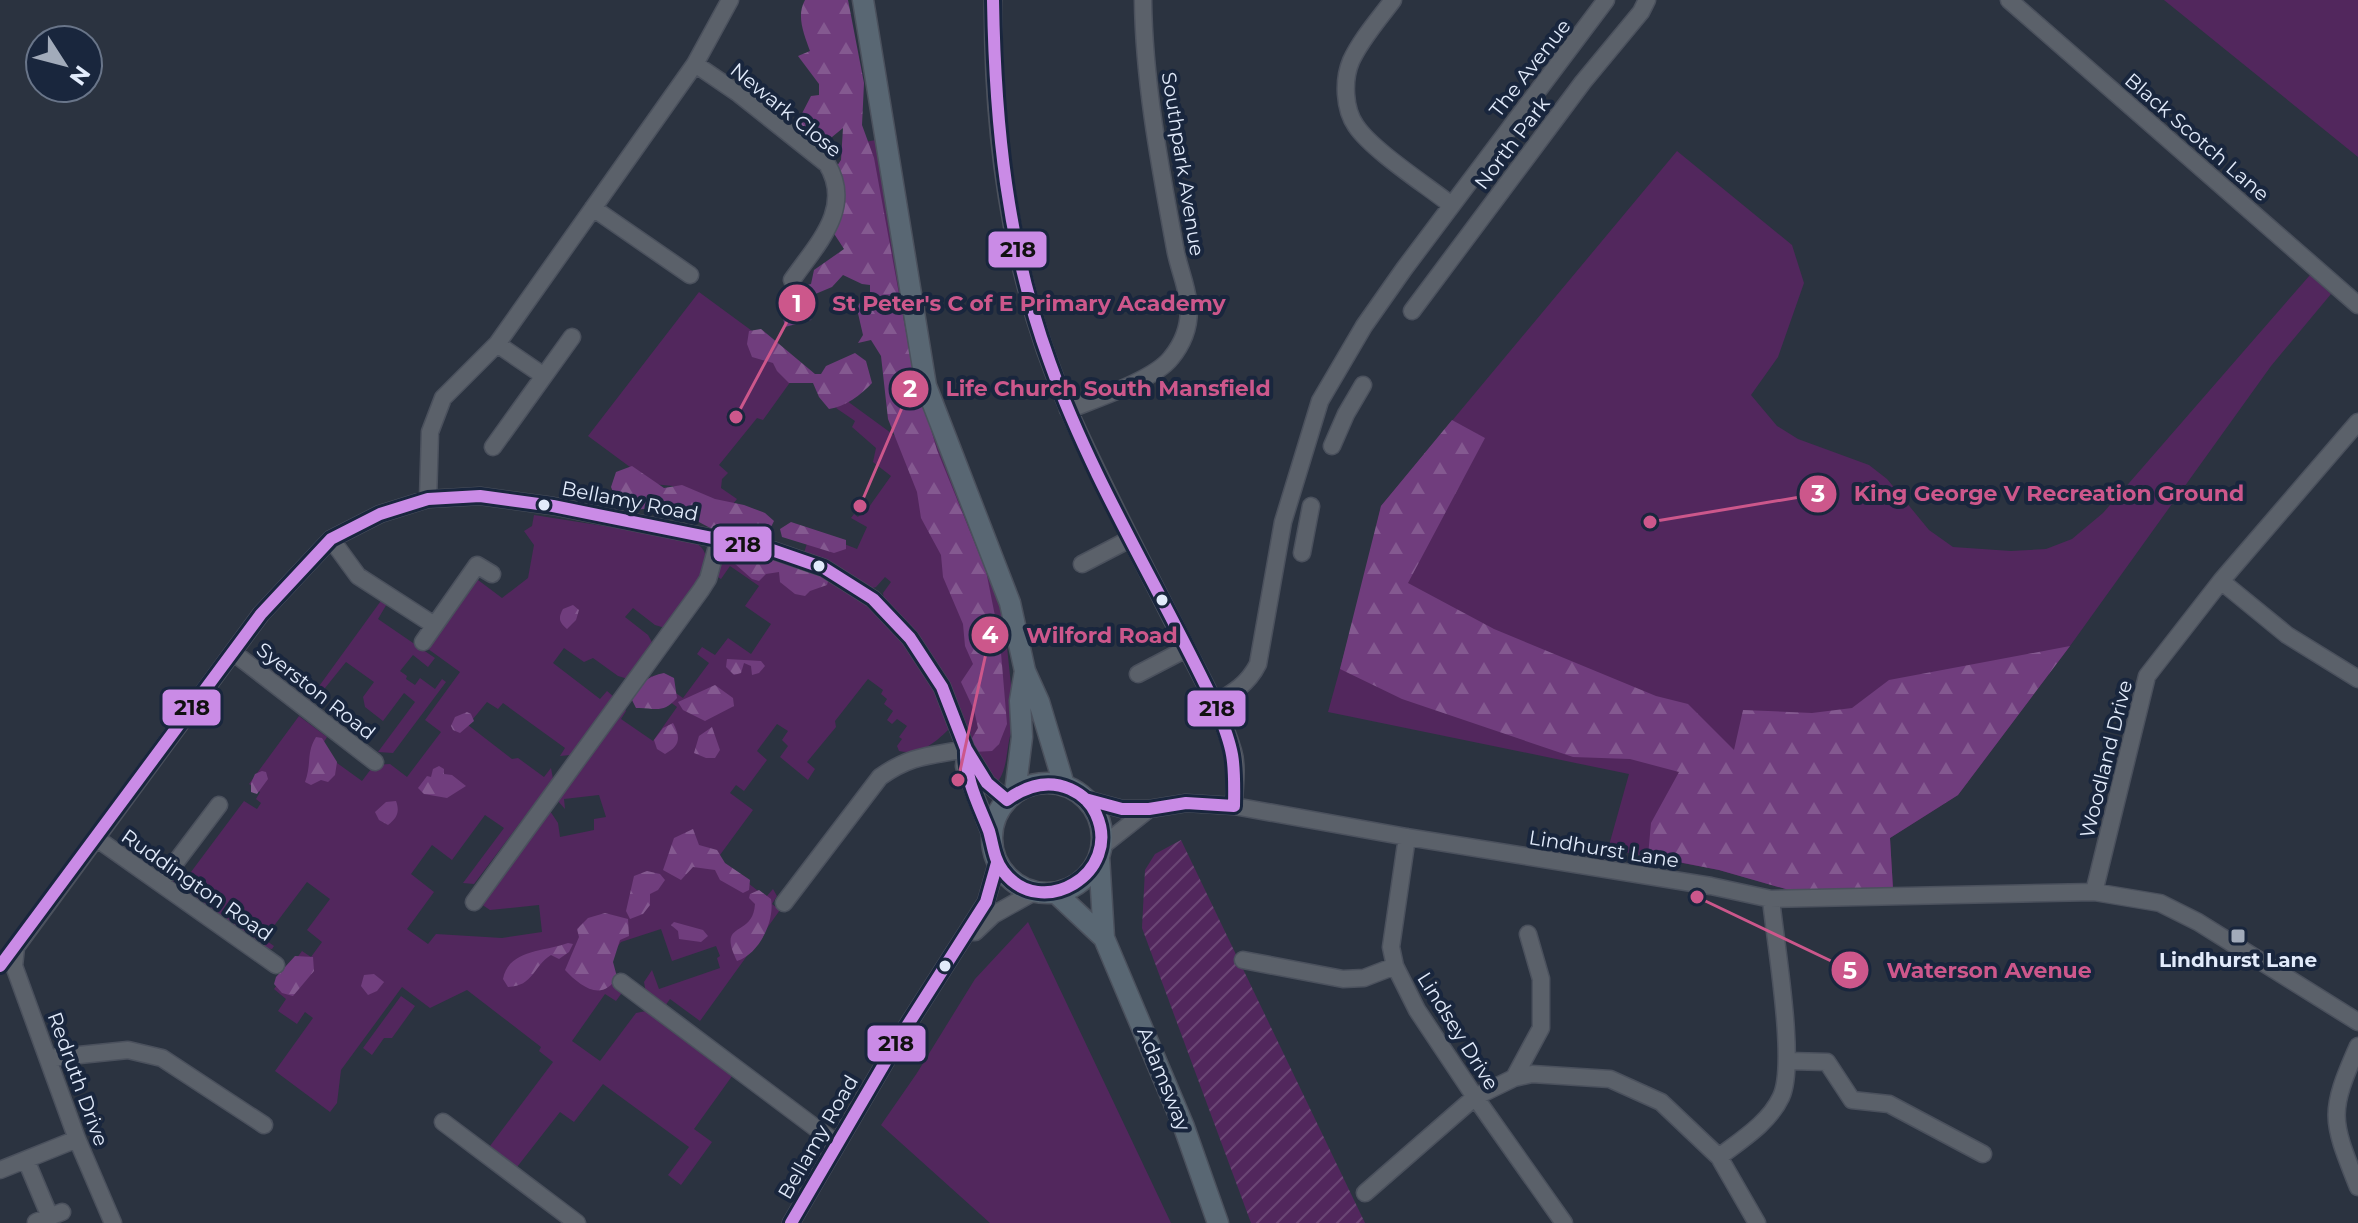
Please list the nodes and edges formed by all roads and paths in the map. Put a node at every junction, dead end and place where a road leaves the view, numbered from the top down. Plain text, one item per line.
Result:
1 (730, 0) edge
2 (863, 0) edge
3 (993, 0) edge
4 (1143, 0) edge
5 (1393, 0) edge
6 (1606, 0) edge
7 (1647, 0) edge
8 (2009, 0) edge
9 (695, 64) junction
10 (1450, 204) junction
11 (593, 208) junction
12 (1404, 269) junction
13 (690, 275) dead end
14 (792, 280) dead end
15 (1429, 287) junction
16 (2358, 305) edge
17 (1412, 311) dead end
18 (572, 337) dead end
19 (497, 344) junction
20 (544, 376) junction
21 (1363, 385) dead end
22 (1320, 401) junction
23 (1068, 410) junction
24 (1346, 414) junction
25 (2358, 422) edge
26 (1332, 446) dead end
27 (493, 447) dead end
28 (428, 499) junction
29 (1311, 506) dead end
30 (1283, 522) junction
31 (1307, 528) junction
32 (331, 539) junction
33 (719, 539) junction
34 (1130, 539) junction
35 (1302, 553) dead end
36 (1082, 564) dead end
37 (492, 574) dead end
38 (2221, 581) junction
39 (434, 625) junction
40 (423, 642) dead end
41 (1186, 649) junction
42 (234, 653) junction
43 (1025, 671) junction
44 (1138, 674) dead end
45 (2358, 679) edge
46 (1214, 704) junction
47 (966, 749) junction
48 (375, 762) dead end
49 (1064, 785) junction
50 (1011, 796) junction
51 (1085, 799) junction
52 (219, 805) dead end
53 (1234, 806) junction
54 (1149, 809) junction
55 (991, 836) junction
56 (1407, 837) junction
57 (96, 838) junction
58 (1100, 852) junction
59 (997, 863) junction
60 (160, 883) junction
61 (1034, 892) junction
62 (2094, 892) junction
63 (1056, 893) junction
64 (1771, 899) junction
65 (474, 902) dead end
66 (784, 903) dead end
67 (1528, 934) dead end
68 (1104, 938) junction
69 (16, 947) joint
70 (956, 949) junction
71 (1243, 960) dead end
72 (276, 965) dead end
73 (1395, 966) junction
74 (621, 982) dead end
75 (2358, 1022) edge
76 (2358, 1046) edge
77 (50, 1058) junction
78 (1789, 1061) junction
79 (1514, 1078) junction
80 (1475, 1097) junction
81 (443, 1122) dead end
82 (264, 1125) dead end
83 (77, 1139) junction
84 (837, 1144) junction
85 (1983, 1154) dead end
86 (1719, 1157) junction
87 (26, 1160) junction
88 (0, 1170) edge
89 (2358, 1187) edge
90 (1365, 1193) dead end
91 (49, 1217) edge
92 (1560, 1222) edge
93 (113, 1223) edge
94 (577, 1223) edge
95 (791, 1223) edge
96 (1218, 1223) edge
97 (1757, 1223) edge

1 - 9 street
2 - 43 main road
3 - 23 street
4 - 23 street, Southpark Avenue
5 - 10 street
6 - 10 street, The Avenue
7 - 15 street, North Park
8 - 16 street, Black Scotch Lane
9 - 11 street
9 - 14 street, Newark Close
10 - 12 street, The Avenue
11 - 13 street
11 - 19 street
12 - 15 street
12 - 22 street, The Avenue
15 - 17 street, North Park
18 - 20 street
19 - 20 street
19 - 28 street
20 - 27 street
21 - 24 street
22 - 24 street
22 - 30 street, The Avenue
23 - 34 street
24 - 26 street
25 - 38 street, Woodland Drive
28 - 32 street, Bellamy Road
28 - 33 street, Bellamy Road
29 - 31 street
30 - 31 street
30 - 46 street, The Avenue
31 - 35 street
32 - 39 street
32 - 42 street, Bellamy Road
33 - 47 street, Bellamy Road
33 - 65 street
34 - 36 street
34 - 41 street
37 - 39 street
38 - 45 street
38 - 62 street, Woodland Drive
39 - 40 street
41 - 44 street
41 - 46 street
42 - 48 street, Syerston Road
42 - 57 street, Bellamy Road
43 - 49 main road
43 - 50 main road
46 - 53 street
47 - 50 street, Bellamy Road
47 - 55 street, Bellamy Road
47 - 66 street
49 - 50 main road
49 - 51 main road
50 - 55 main road
51 - 54 street, Lindhurst Lane
51 - 58 main road
52 - 60 street
53 - 54 street, Lindhurst Lane
53 - 56 street, Lindhurst Lane
54 - 58 street, Lindhurst Lane
55 - 59 main road
56 - 64 street, Lindhurst Lane
56 - 73 street, Lindsey Drive
57 - 60 street, Ruddington Road
57 - 69 street, Bellamy Road
58 - 63 main road
58 - 68 main road, Adamsway
59 - 61 main road
59 - 70 street, Bellamy Road
60 - 72 street, Ruddington Road
61 - 63 main road
61 - 70 street, Bellamy Road
62 - 64 street, Lindhurst Lane
62 - 75 street, Lindhurst Lane
63 - 68 main road, Adamsway
64 - 78 street
67 - 79 street
68 - 96 main road, Adamsway
69 - 77 street, Redruth Drive
70 - 84 street, Bellamy Road
71 - 73 street
73 - 80 street, Lindsey Drive
74 - 84 street
76 - 89 street
77 - 82 street
77 - 83 street, Redruth Drive
78 - 85 street
78 - 86 street
79 - 80 street
79 - 86 street
80 - 90 street
80 - 92 street, Lindsey Drive
81 - 94 street
83 - 87 street
83 - 93 street, Redruth Drive
84 - 95 street, Bellamy Road
86 - 97 street
87 - 88 street
87 - 91 street

